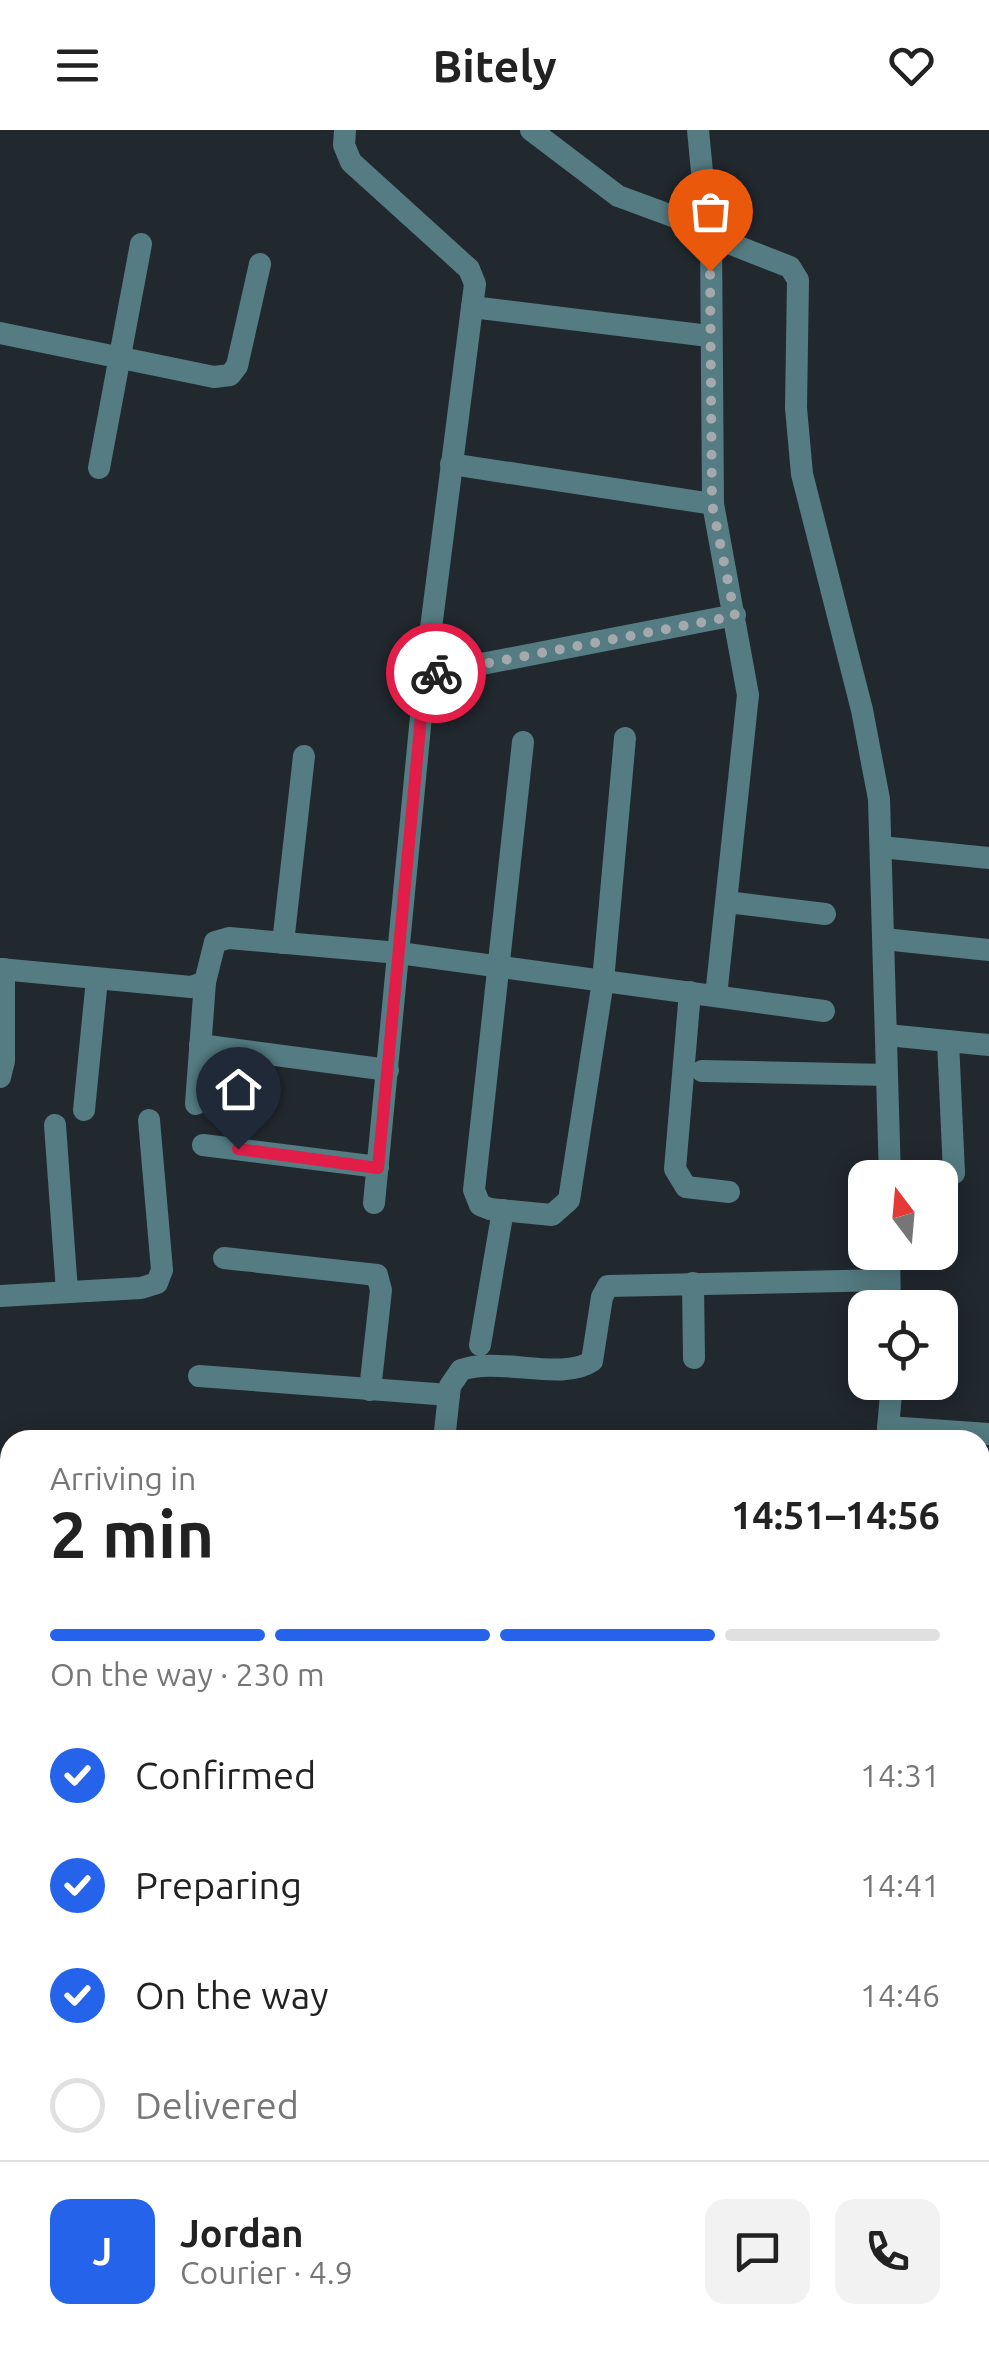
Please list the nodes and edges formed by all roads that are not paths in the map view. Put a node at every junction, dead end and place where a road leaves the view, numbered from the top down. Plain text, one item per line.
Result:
1 (345, 130) edge
2 (532, 130) edge
3 (698, 130) edge
4 (708, 233) junction
5 (141, 244) dead end
6 (260, 264) dead end
7 (472, 307) junction
8 (0, 334) edge
9 (709, 336) junction
10 (118, 358) junction
11 (451, 464) junction
12 (99, 468) dead end
13 (712, 504) junction
14 (735, 616) junction
15 (425, 675) junction
16 (625, 738) dead end
17 (523, 742) dead end
18 (304, 756) dead end
19 (881, 848) junction
20 (989, 858) edge
21 (727, 902) junction
22 (825, 914) dead end
23 (884, 939) junction
24 (283, 943) junction
25 (989, 950) edge
26 (399, 954) junction
27 (2, 969) edge
28 (499, 969) junction
29 (97, 978) junction
30 (602, 981) junction
31 (205, 982) junction
32 (690, 992) junction
33 (716, 996) junction
34 (824, 1011) dead end
35 (886, 1035) junction
36 (948, 1040) junction
37 (200, 1045) junction
38 (989, 1045) edge
39 (388, 1070) junction
40 (702, 1071) dead end
41 (887, 1075) junction
42 (0, 1077) edge
43 (196, 1104) dead end
44 (84, 1110) dead end
45 (149, 1120) dead end
46 (55, 1124) dead end
47 (203, 1145) dead end
48 (889, 1160) edge
49 (953, 1160) edge
50 (378, 1168) junction
51 (729, 1192) dead end
52 (374, 1202) dead end
53 (503, 1210) junction
54 (224, 1258) dead end
55 (889, 1270) edge
56 (889, 1280) junction
57 (693, 1283) junction
58 (889, 1290) edge
59 (68, 1291) junction
60 (0, 1296) edge
61 (480, 1345) dead end
62 (694, 1358) dead end
63 (199, 1376) dead end
64 (370, 1390) junction
65 (449, 1396) junction
66 (890, 1400) edge
67 (445, 1430) edge
68 (887, 1430) edge

1 - 7 street
2 - 4 street
3 - 4 street
4 - 9 street
4 - 19 street
5 - 10 street
6 - 10 street
7 - 9 street
7 - 11 street
8 - 10 street
9 - 13 street
10 - 12 street
11 - 13 street
11 - 15 street
13 - 14 street
14 - 15 street
14 - 21 street
15 - 26 street
16 - 30 street
17 - 28 street
18 - 24 street
19 - 20 street
19 - 23 street
21 - 22 street
21 - 33 street
23 - 25 street
23 - 35 street
24 - 26 street
24 - 31 street
26 - 28 street
26 - 39 street
27 - 29 street
27 - 42 street
28 - 30 street
28 - 53 street
29 - 31 street
29 - 44 street
30 - 32 street
30 - 53 street
31 - 37 street
32 - 33 street
32 - 51 street
33 - 34 street
35 - 36 street
35 - 41 street
36 - 38 street
36 - 49 street
37 - 39 street
37 - 43 street
39 - 50 street
40 - 41 street
41 - 48 street
45 - 59 street
46 - 59 street
47 - 50 street
50 - 52 street
53 - 61 street
54 - 64 street
55 - 56 street
56 - 57 street
56 - 58 street
57 - 62 street
57 - 65 street
59 - 60 street
63 - 64 street
64 - 65 street
65 - 67 street
66 - 68 street

